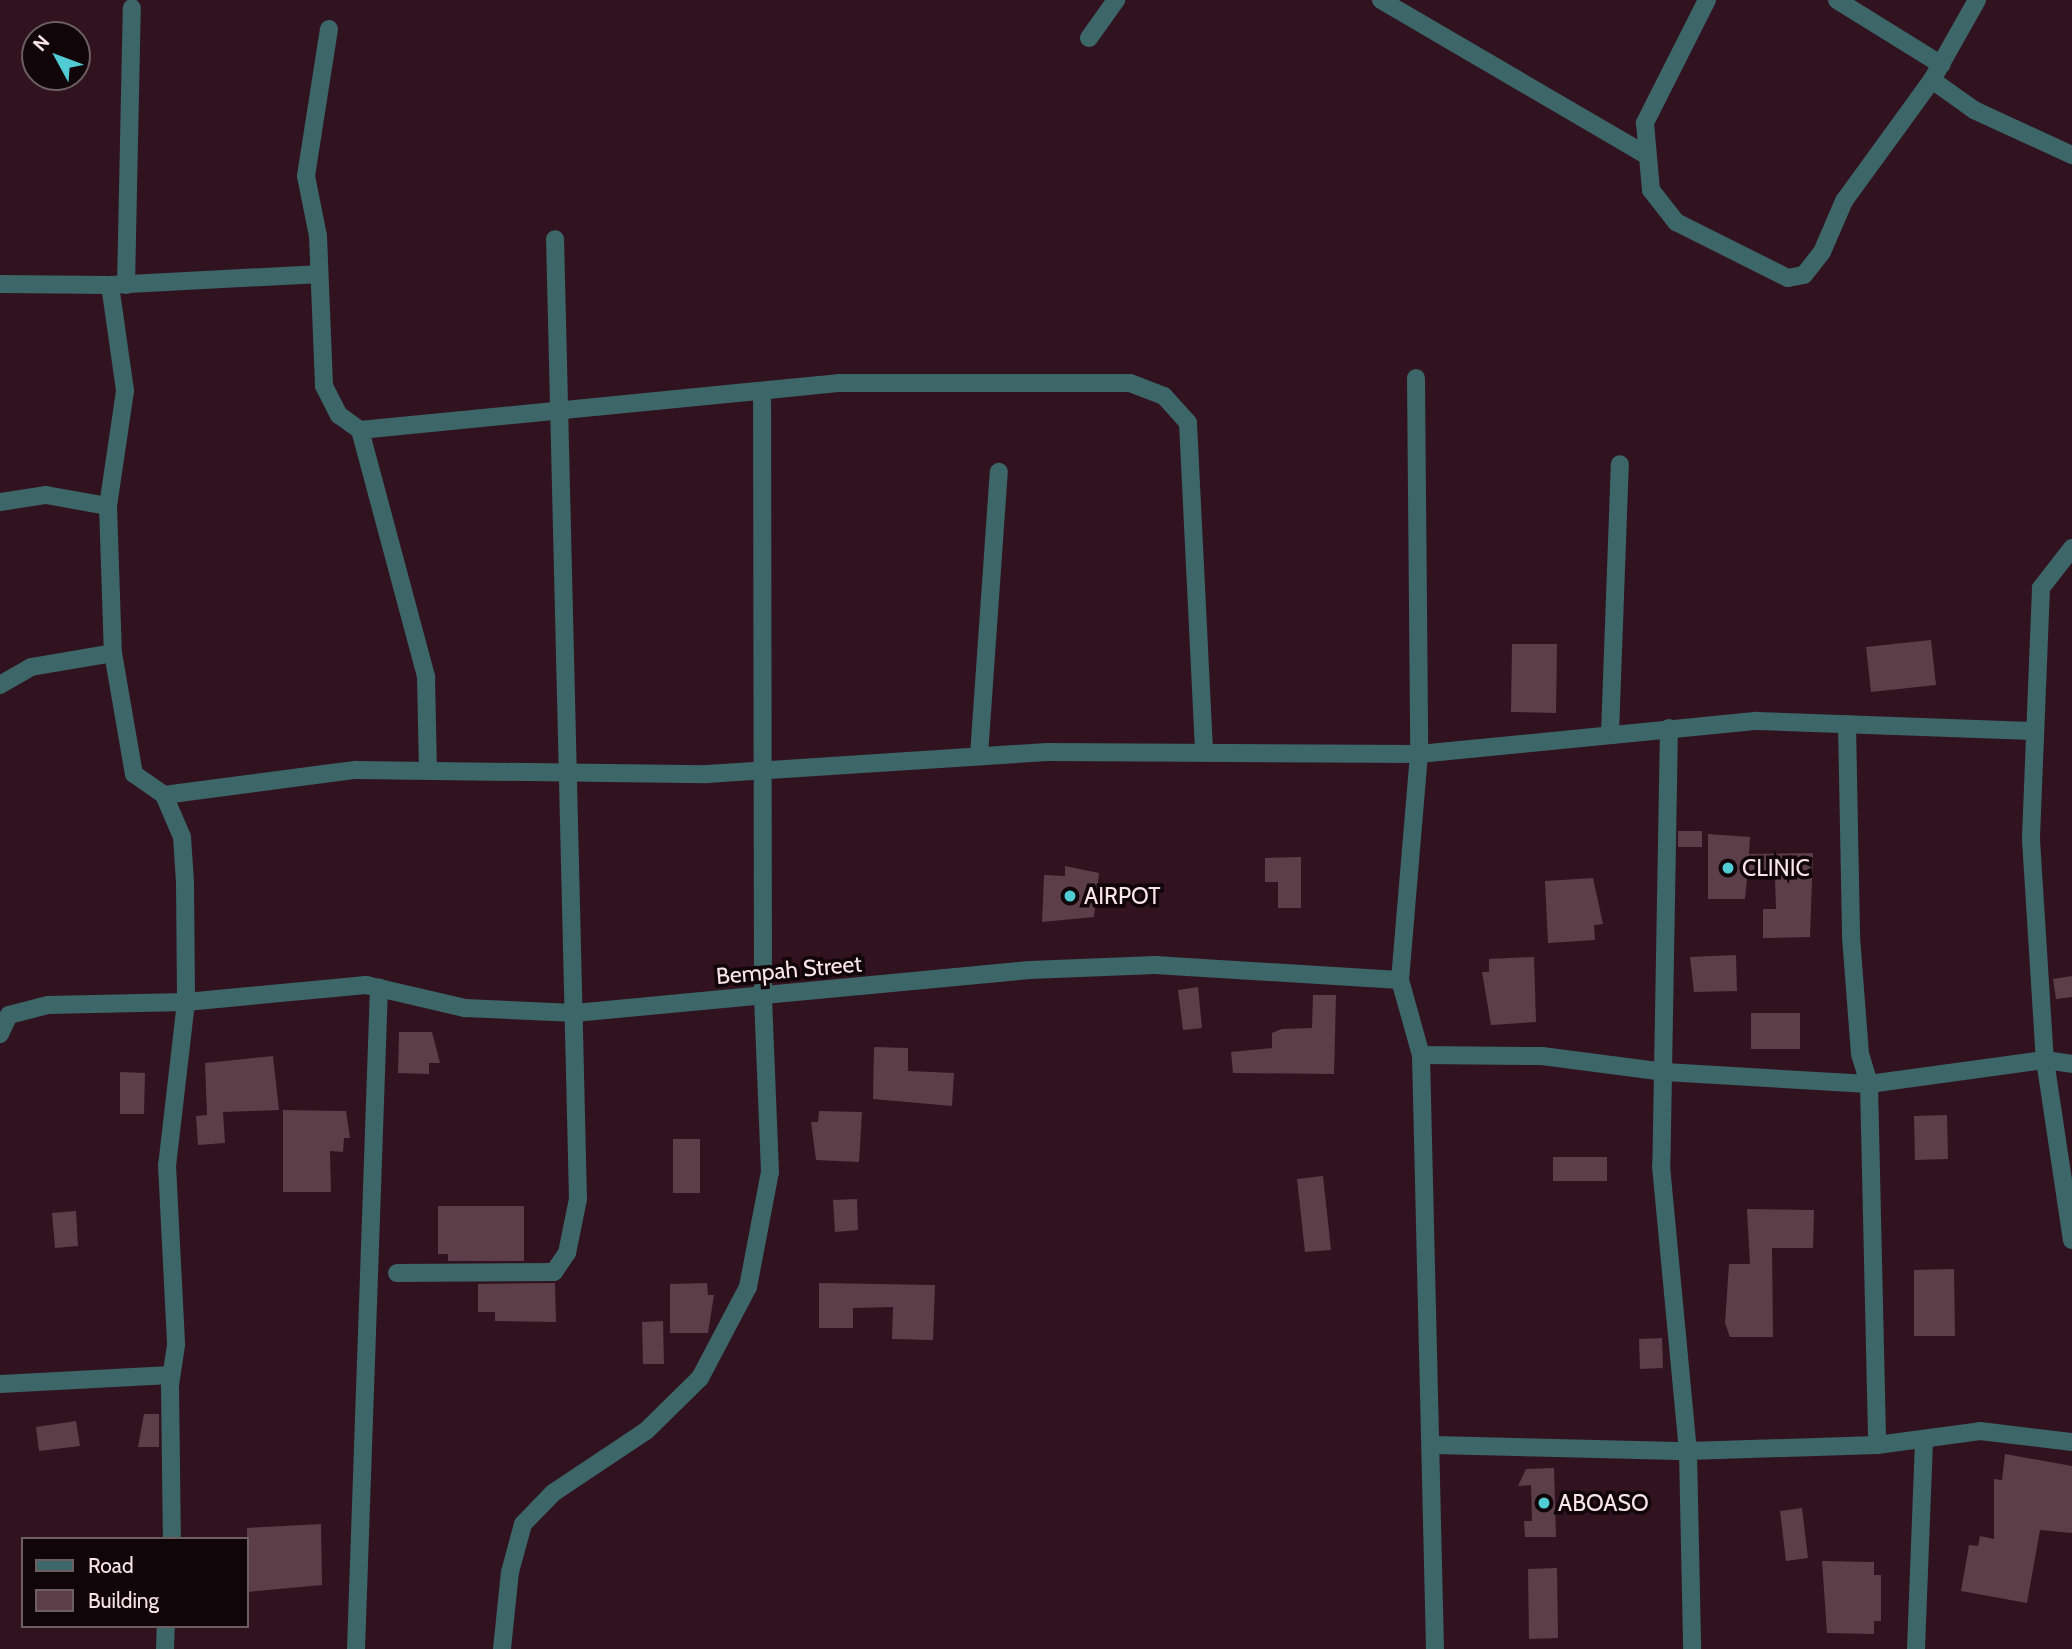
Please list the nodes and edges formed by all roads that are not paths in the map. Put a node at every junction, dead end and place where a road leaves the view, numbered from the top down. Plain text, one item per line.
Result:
1 (1116, 0) edge
2 (1381, 0) edge
3 (1707, 0) edge
4 (1837, 0) edge
5 (1977, 0) edge
6 (132, 8) dead end
7 (329, 29) dead end
8 (1089, 38) dead end
9 (1937, 72) junction
10 (1643, 153) junction
11 (2072, 155) edge
12 (555, 239) dead end
13 (317, 274) junction
14 (0, 284) edge
15 (118, 285) junction
16 (1416, 378) dead end
17 (762, 391) junction
18 (560, 413) junction
19 (360, 430) junction
20 (1620, 464) dead end
21 (999, 472) dead end
22 (0, 502) edge
23 (108, 506) junction
24 (2072, 548) edge
25 (113, 653) junction
26 (0, 685) edge
27 (1847, 724) junction
28 (1669, 728) junction
29 (2032, 731) junction
30 (1610, 733) junction
31 (1205, 750) junction
32 (1419, 754) junction
33 (979, 755) junction
34 (767, 768) junction
35 (428, 769) junction
36 (572, 769) junction
37 (164, 795) junction
38 (1400, 980) junction
39 (379, 987) junction
40 (763, 997) junction
41 (186, 1002) junction
42 (575, 1013) junction
43 (0, 1034) edge
44 (1421, 1055) junction
45 (2045, 1060) junction
46 (2072, 1064) edge
47 (1665, 1072) junction
48 (1869, 1084) junction
49 (2072, 1240) edge
50 (397, 1273) dead end
51 (172, 1375) junction
52 (0, 1384) edge
53 (1924, 1440) junction
54 (2072, 1442) edge
55 (1434, 1445) junction
56 (1877, 1445) junction
57 (1688, 1451) junction
58 (172, 1537) edge
59 (166, 1628) edge
60 (165, 1649) edge
61 (356, 1649) edge
62 (502, 1649) edge
63 (1435, 1649) edge
64 (1692, 1649) edge
65 (1916, 1649) edge

1 - 8 street
2 - 10 street
3 - 10 street
4 - 9 street
5 - 9 street
6 - 15 street
7 - 13 street
9 - 10 street
9 - 11 street
12 - 18 street
13 - 15 street
13 - 19 street
14 - 15 street
15 - 23 street
16 - 32 street
17 - 18 street
17 - 31 street
17 - 34 street
18 - 19 street
18 - 36 street
19 - 35 street
20 - 30 street
21 - 33 street
22 - 23 street
23 - 25 street
24 - 29 street
25 - 26 street
25 - 37 street
27 - 28 street
27 - 29 street
27 - 48 street
28 - 30 street
28 - 47 street
29 - 45 street
30 - 32 street
31 - 32 street
31 - 33 street
32 - 38 street
33 - 34 street
34 - 36 street
34 - 40 street
35 - 36 street
35 - 37 street
36 - 42 street
37 - 41 street
38 - 40 street, Bempah Street
38 - 44 street
39 - 41 street, Bempah Street
39 - 42 street, Bempah Street
39 - 61 street
40 - 42 street, Bempah Street
40 - 62 street
41 - 43 street, Bempah Street
41 - 51 street
42 - 50 street
44 - 47 street
44 - 55 street
45 - 46 street
45 - 48 street
45 - 49 street
47 - 48 street
47 - 57 street
48 - 56 street
51 - 52 street
51 - 58 street
53 - 54 street
53 - 56 street
53 - 65 street
55 - 57 street
55 - 63 street
56 - 57 street
57 - 64 street
59 - 60 street

